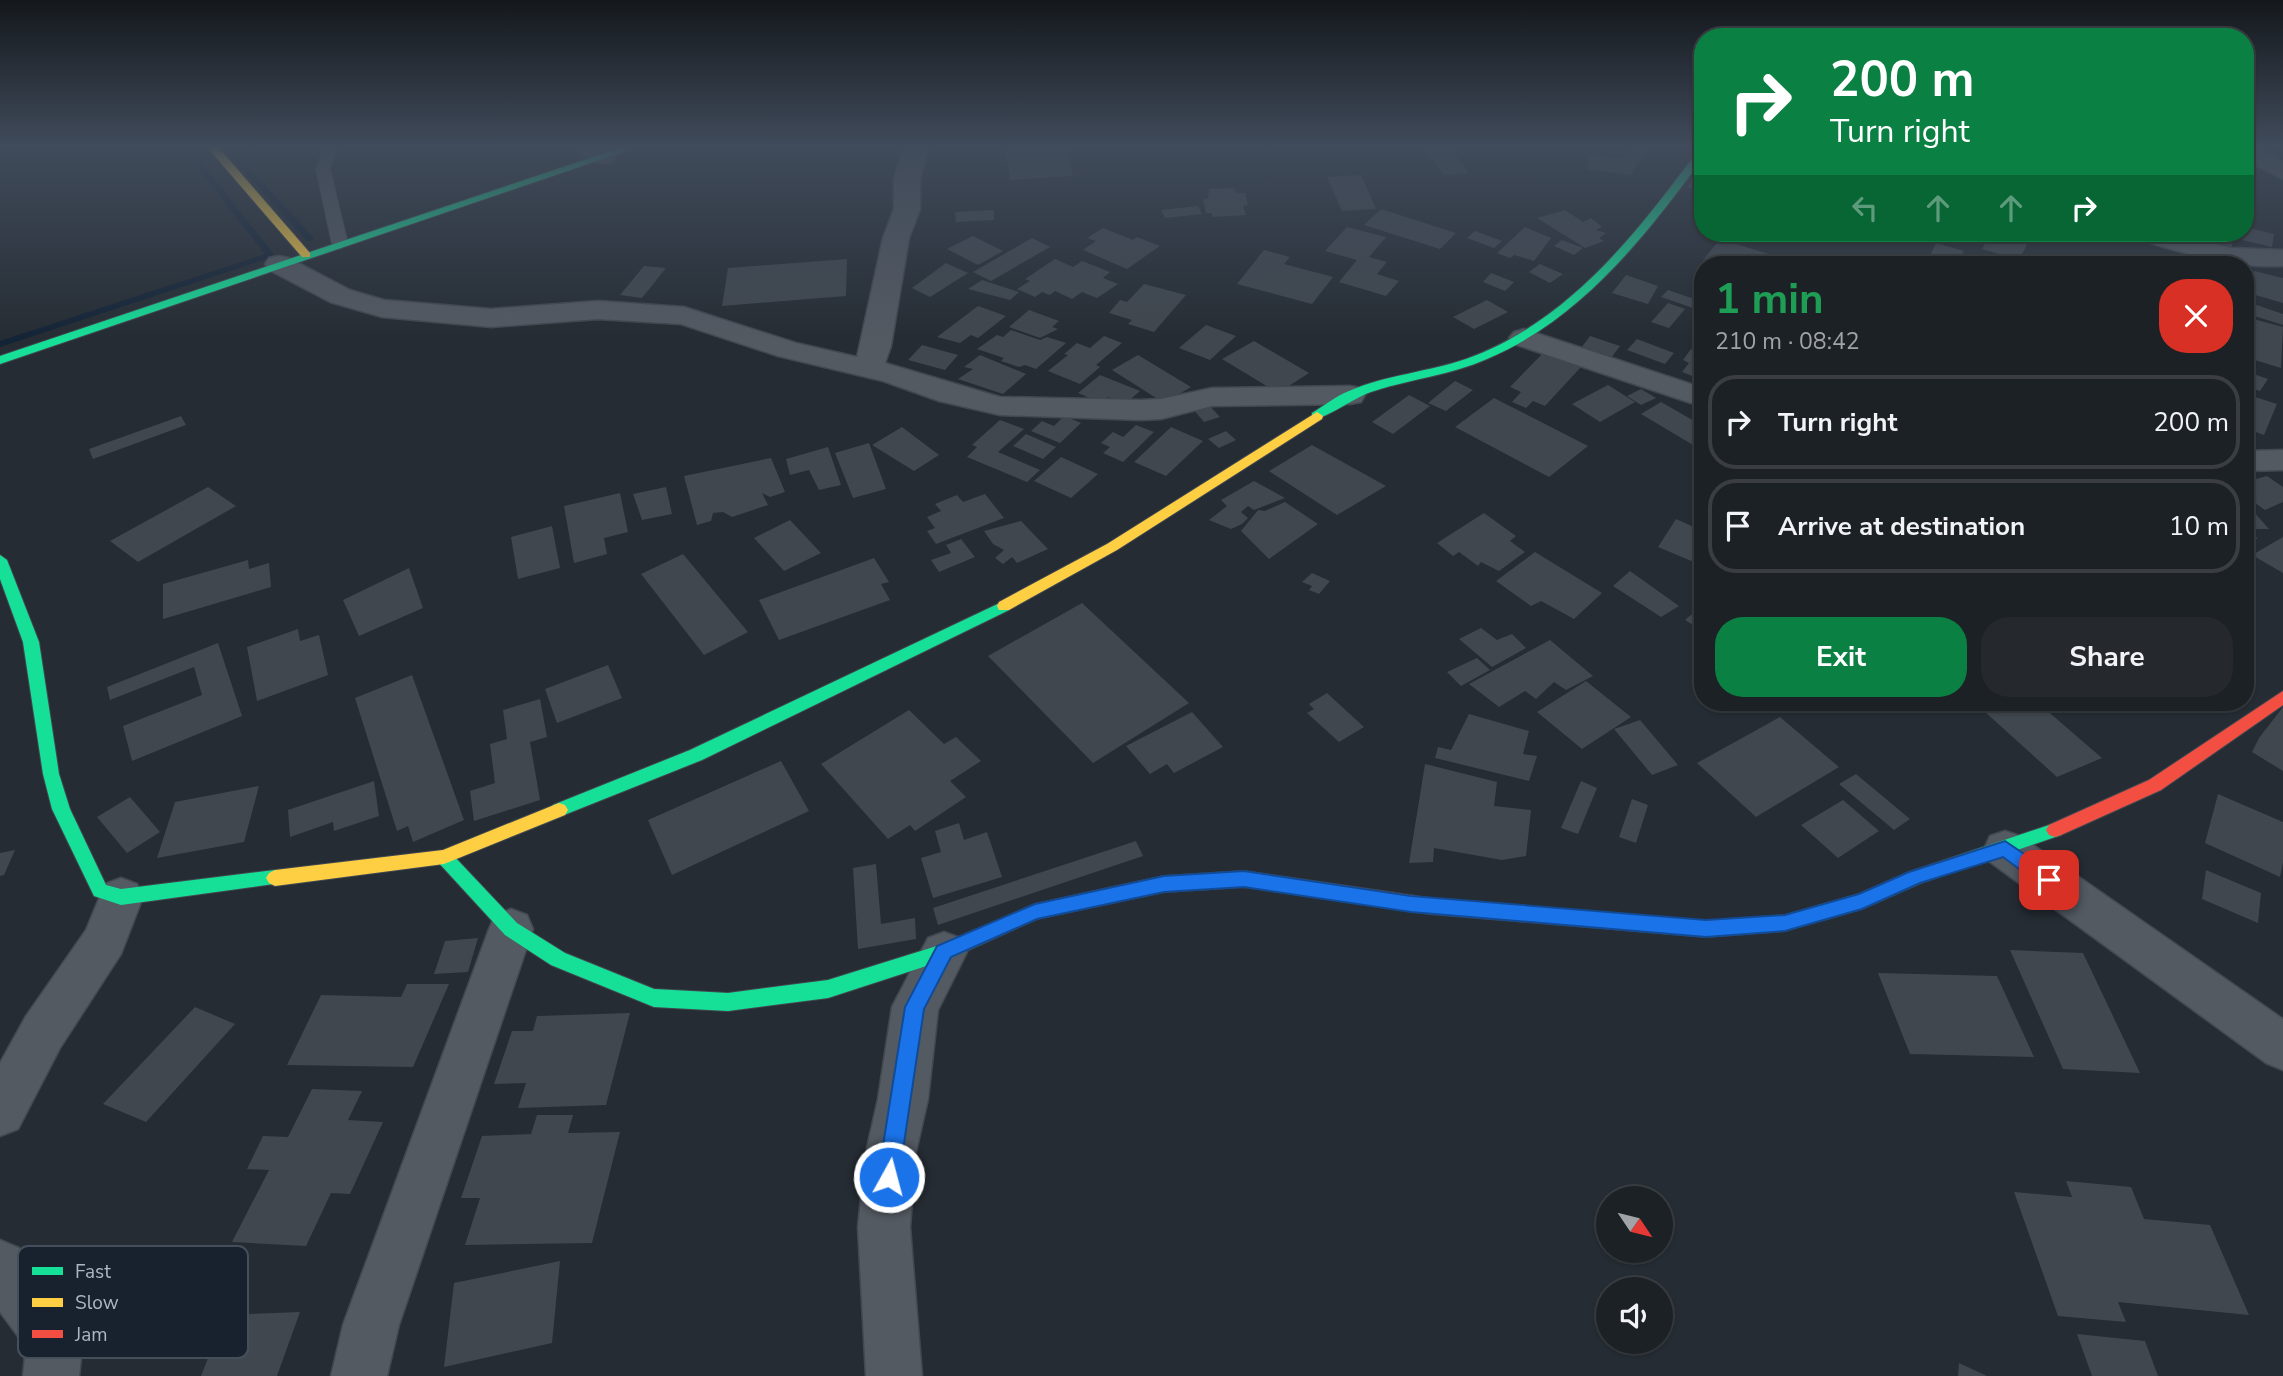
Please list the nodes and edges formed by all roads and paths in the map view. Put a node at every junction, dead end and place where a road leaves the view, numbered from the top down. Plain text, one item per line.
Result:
1 (258, 211) edge
2 (333, 211) edge
3 (431, 211) edge
4 (907, 211) edge
5 (1659, 211) edge
6 (2179, 242) edge
7 (340, 244) junction
8 (2231, 256) edge
9 (2283, 258) edge
10 (292, 259) junction
11 (2254, 259) edge
12 (1524, 338) junction
13 (0, 360) edge
14 (868, 369) junction
15 (1350, 395) junction
16 (1694, 395) edge
17 (2283, 460) edge
18 (2254, 461) edge
19 (0, 561) edge
20 (2283, 697) edge
21 (2005, 849) junction
22 (444, 857) junction
23 (121, 897) junction
24 (511, 929) junction
25 (944, 951) junction
26 (2283, 1047) edge
27 (0, 1112) edge
28 (0, 1267) edge
29 (18, 1291) edge
30 (53, 1358) edge
31 (51, 1376) edge
32 (359, 1376) edge
33 (894, 1376) edge

1 - 10 street
2 - 7 lane
3 - 7 street
4 - 14 street
5 - 12 street
6 - 8 street
7 - 10 street
9 - 11 street
10 - 13 street
10 - 14 street
12 - 15 street
12 - 16 street
14 - 15 street
15 - 22 street
17 - 18 street
19 - 23 street
20 - 21 street
21 - 25 street
21 - 26 street
22 - 23 street
22 - 24 street
23 - 27 street
24 - 25 street
24 - 32 street
25 - 33 street
28 - 29 street
30 - 31 street

